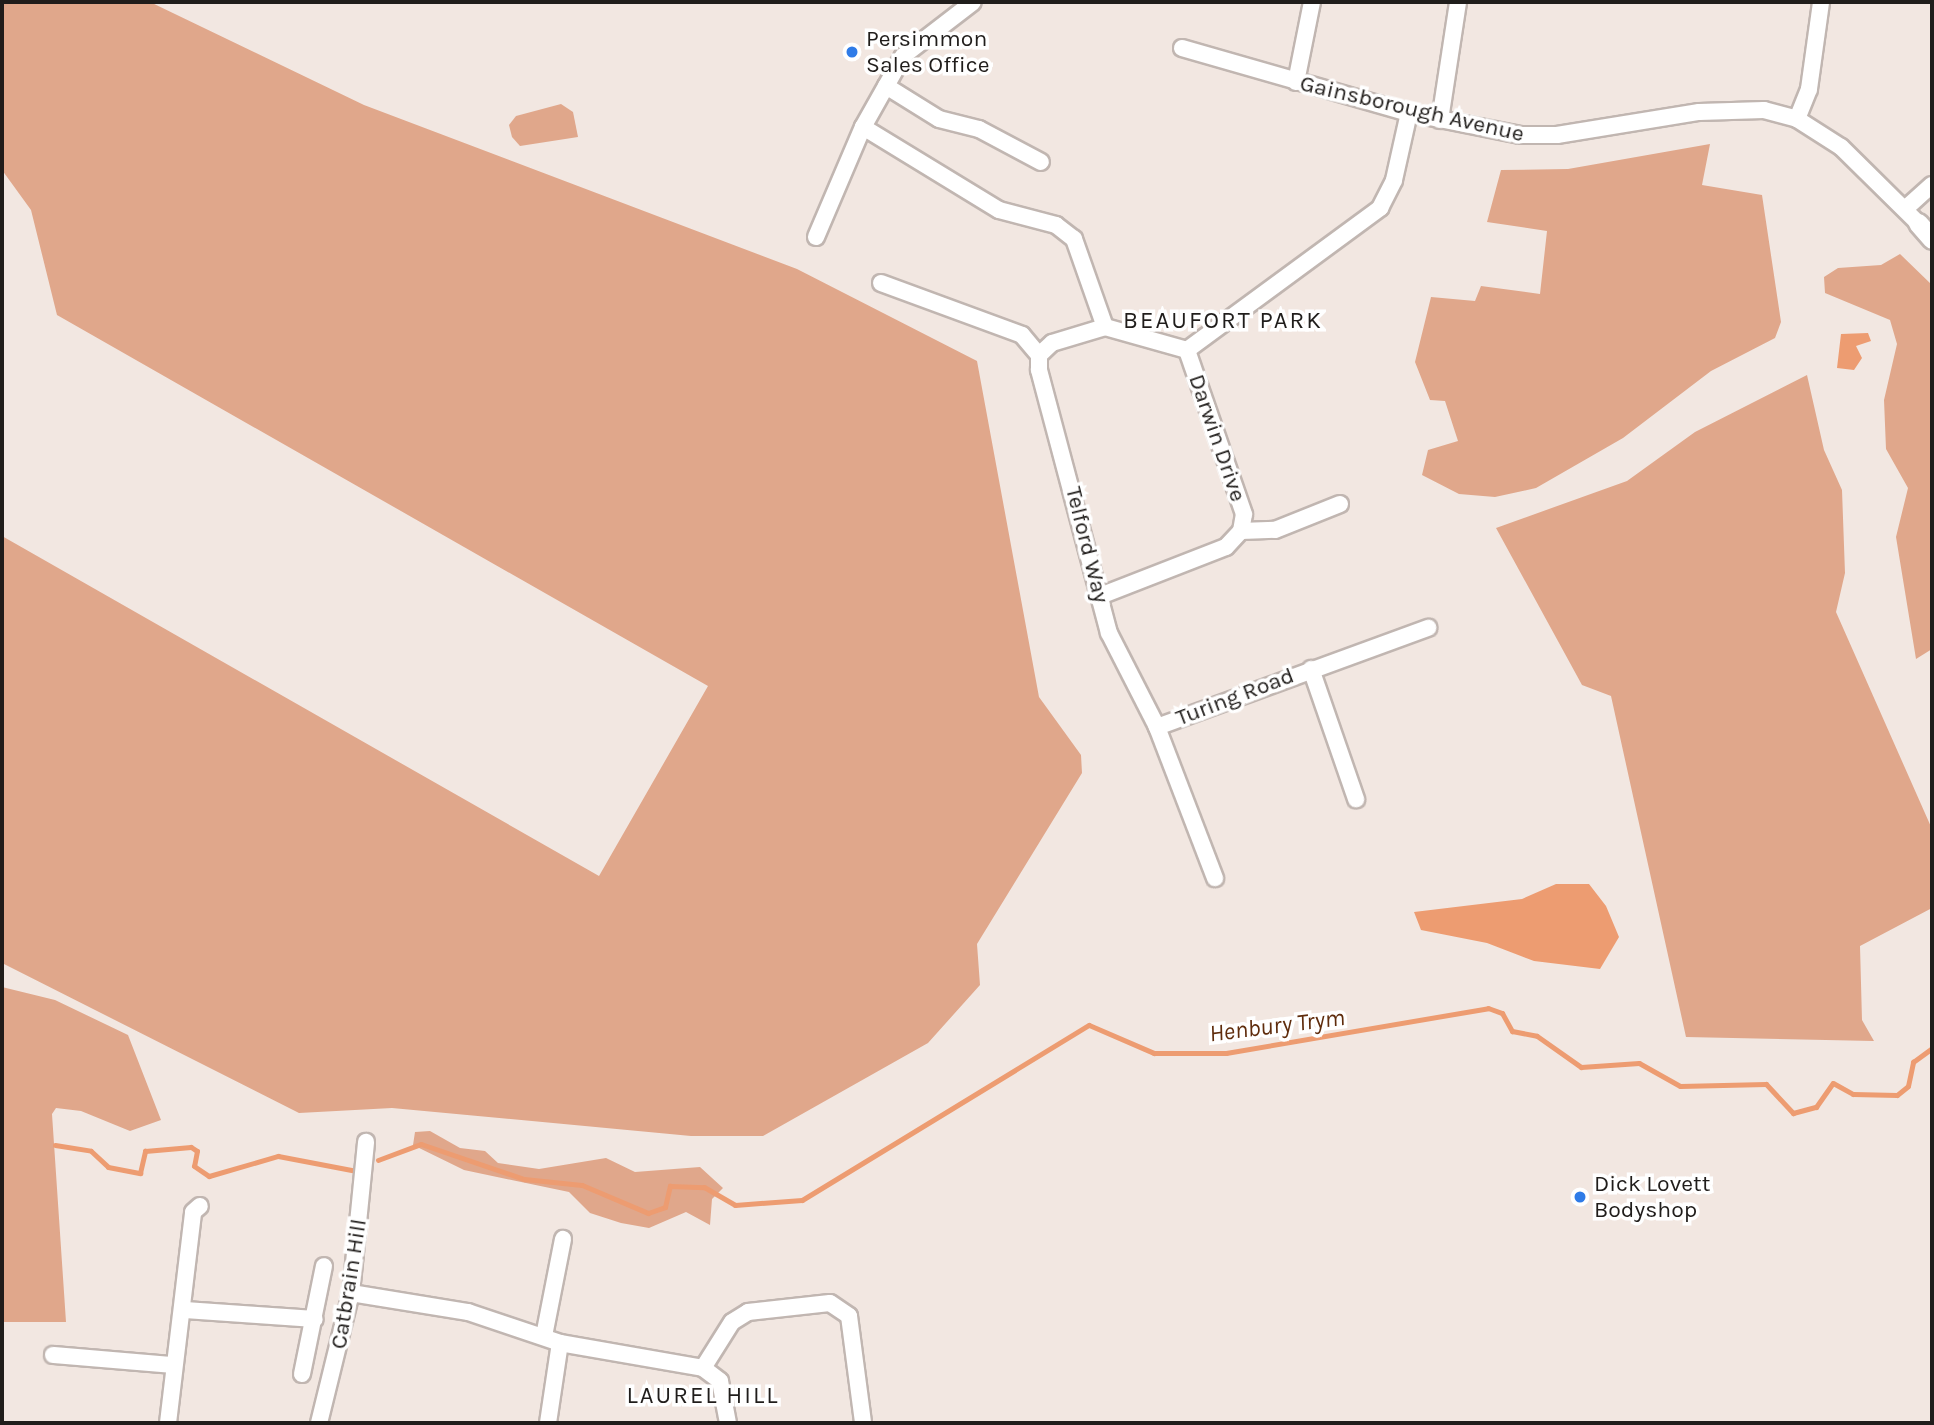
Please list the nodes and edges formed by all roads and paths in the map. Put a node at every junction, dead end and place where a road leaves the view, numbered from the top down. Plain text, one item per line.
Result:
1 (973, 2) edge
2 (1312, 2) edge
3 (1458, 2) edge
4 (1821, 2) edge
5 (1182, 48) dead end
6 (1296, 82) junction
7 (886, 86) junction
8 (1409, 113) junction
9 (1797, 119) junction
10 (1440, 120) junction
11 (863, 127) junction
12 (1041, 162) dead end
13 (1932, 185) edge
14 (1911, 216) junction
15 (816, 237) dead end
16 (1932, 239) edge
17 (881, 283) dead end
18 (1105, 327) junction
19 (1187, 350) junction
20 (1039, 355) junction
21 (1340, 504) dead end
22 (1241, 531) junction
23 (1100, 596) junction
24 (1428, 628) dead end
25 (1311, 669) junction
26 (1157, 727) junction
27 (1356, 799) dead end
28 (1215, 878) dead end
29 (366, 1142) dead end
30 (200, 1206) dead end
31 (563, 1238) dead end
32 (324, 1266) dead end
33 (351, 1293) junction
34 (185, 1310) junction
35 (314, 1318) junction
36 (544, 1336) junction
37 (560, 1343) junction
38 (53, 1354) dead end
39 (172, 1365) junction
40 (703, 1368) junction
41 (302, 1374) dead end
42 (168, 1423) edge
43 (319, 1423) edge
44 (548, 1423) edge
45 (728, 1423) edge
46 (863, 1423) edge

1 - 7 street
2 - 6 street
3 - 10 street
4 - 9 street
5 - 6 street, Gainsborough Avenue
6 - 8 street, Gainsborough Avenue
7 - 11 street
7 - 12 street
8 - 10 street, Gainsborough Avenue
8 - 19 street, Darwin Drive
9 - 10 street, Gainsborough Avenue
9 - 14 street, Gainsborough Avenue
11 - 15 street
11 - 18 street
13 - 14 street
14 - 16 street, Gainsborough Avenue
17 - 20 street
18 - 19 street
18 - 20 street
19 - 22 street, Darwin Drive
20 - 23 street, Telford Way
21 - 22 street, Darwin Drive
22 - 23 street, Darwin Drive
23 - 26 street, Telford Way
24 - 25 street, Turing Road
25 - 26 street, Turing Road
25 - 27 street
26 - 28 street, Turing Road
29 - 33 street, Catbrain Hill
30 - 34 street
31 - 36 street
32 - 35 street
33 - 36 street
33 - 43 street, Catbrain Hill
34 - 35 street
34 - 39 street
35 - 41 street
36 - 37 street
37 - 40 street
37 - 44 street
38 - 39 street
39 - 42 street
40 - 45 street
40 - 46 street

